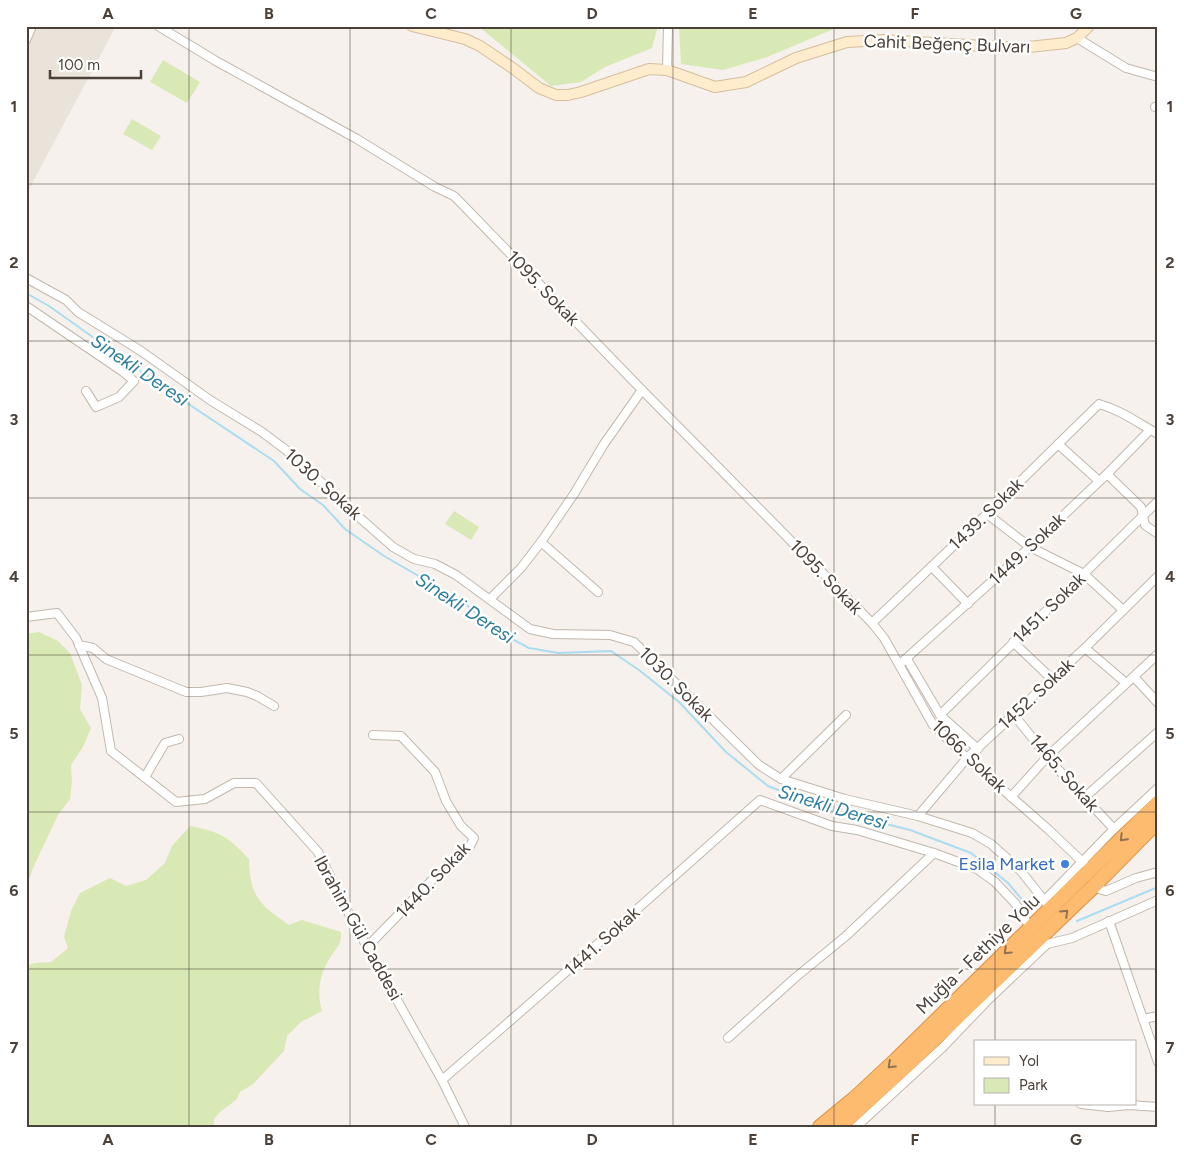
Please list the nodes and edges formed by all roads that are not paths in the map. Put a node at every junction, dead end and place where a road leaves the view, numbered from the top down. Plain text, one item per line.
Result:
1 (32, 26) edge
2 (158, 26) edge
3 (412, 26) edge
4 (668, 26) edge
5 (1089, 26) edge
6 (1077, 38) junction
7 (26, 40) edge
8 (666, 70) junction
9 (1158, 77) edge
10 (26, 278) edge
11 (26, 306) edge
12 (642, 390) junction
13 (86, 391) dead end
14 (1150, 430) junction
15 (1158, 434) edge
16 (1058, 444) junction
17 (1107, 474) junction
18 (1099, 481) junction
19 (1158, 501) edge
20 (987, 514) junction
21 (1142, 516) junction
22 (1158, 534) edge
23 (541, 542) junction
24 (1030, 547) junction
25 (932, 567) junction
26 (1084, 574) junction
27 (1158, 576) edge
28 (598, 592) dead end
29 (490, 599) junction
30 (968, 604) junction
31 (1123, 610) junction
32 (26, 617) edge
33 (872, 623) junction
34 (1014, 642) junction
35 (79, 645) junction
36 (1085, 648) junction
37 (1158, 654) edge
38 (903, 662) junction
39 (1134, 677) junction
40 (1052, 679) junction
41 (1126, 683) junction
42 (1158, 703) edge
43 (274, 706) dead end
44 (846, 715) dead end
45 (940, 715) junction
46 (1014, 715) junction
47 (1158, 732) edge
48 (373, 735) dead end
49 (179, 738) dead end
50 (978, 749) junction
51 (1048, 756) junction
52 (967, 758) junction
53 (144, 777) junction
54 (781, 779) junction
55 (1158, 788) edge
56 (1011, 797) junction
57 (1085, 798) junction
58 (1158, 803) edge
59 (918, 816) junction
60 (1158, 821) edge
61 (1114, 829) junction
62 (934, 853) junction
63 (1087, 866) junction
64 (1158, 872) edge
65 (1093, 886) junction
66 (1158, 900) edge
67 (1048, 905) junction
68 (1108, 921) junction
69 (1031, 929) junction
70 (1047, 944) junction
71 (367, 947) junction
72 (1029, 948) junction
73 (1158, 1016) edge
74 (1143, 1019) junction
75 (728, 1038) dead end
76 (939, 1043) junction
77 (1158, 1062) edge
78 (442, 1080) junction
79 (1136, 1105) edge
80 (1099, 1106) edge
81 (1118, 1106) edge
82 (1158, 1107) edge
83 (465, 1127) edge
84 (820, 1127) edge
85 (839, 1127) edge
86 (856, 1127) edge

1 - 7 street
2 - 12 street, 1095. Sokak
3 - 8 main road, Cahit Beğenç Bulvarı
4 - 8 street
5 - 6 main road
6 - 8 main road, Cahit Beğenç Bulvarı
6 - 9 street
10 - 29 street, 1030. Sokak
11 - 13 street
12 - 23 street
12 - 33 street, 1095. Sokak
14 - 15 street
14 - 16 street, 1439. Sokak
14 - 17 street, 1449. Sokak
16 - 18 street
16 - 20 street, 1439. Sokak
17 - 18 street, 1449. Sokak
17 - 21 street
18 - 24 street, 1449. Sokak
19 - 21 street, 1451. Sokak
20 - 24 street
20 - 25 street, 1439. Sokak
21 - 22 street
21 - 26 street, 1451. Sokak
23 - 28 street
23 - 29 street
24 - 26 street
24 - 30 street, 1449. Sokak
25 - 30 street
25 - 33 street, 1439. Sokak
26 - 31 street
26 - 34 street, 1451. Sokak
27 - 31 street, 1452. Sokak
29 - 54 street, 1030. Sokak
30 - 38 street, 1449. Sokak
31 - 36 street, 1452. Sokak
32 - 35 street, Ibrahim Gül Caddesi
33 - 38 street, 1066. Sokak
34 - 40 street
34 - 45 street, 1451. Sokak
35 - 43 street
35 - 53 street, Ibrahim Gül Caddesi
36 - 40 street, 1452. Sokak
36 - 41 street
37 - 39 street
38 - 45 street
38 - 52 street, 1066. Sokak
39 - 41 street
39 - 42 street
40 - 46 street, 1452. Sokak
41 - 51 street
44 - 54 street
45 - 50 street
46 - 50 street, 1452. Sokak
46 - 51 street, 1465. Sokak
47 - 57 street
48 - 71 street, 1440. Sokak
49 - 53 street
50 - 52 street, 1452. Sokak
51 - 56 street
51 - 57 street, 1465. Sokak
52 - 56 street, 1066. Sokak
52 - 59 street, 1452. Sokak
53 - 71 street, Ibrahim Gül Caddesi
54 - 59 street, 1030. Sokak
55 - 61 street
56 - 63 street, 1066. Sokak
57 - 61 street, 1465. Sokak
58 -> 63 highway, Muğla - Fethiye Yolu
59 - 67 street, 1030. Sokak
60 - 65 highway, Muğla - Fethiye Yolu
61 - 63 street
62 - 69 street
62 - 75 street
62 - 78 street, 1441. Sokak
63 - 67 highway, Muğla - Fethiye Yolu
64 - 65 street
72 -> 65 highway, Muğla - Fethiye Yolu
66 - 68 street
67 - 69 highway, Muğla - Fethiye Yolu
68 - 70 street
68 - 74 street
69 -> 84 highway, Muğla - Fethiye Yolu
70 - 72 street
70 - 76 street
71 - 78 street, Ibrahim Gül Caddesi
72 - 76 highway, Muğla - Fethiye Yolu
73 - 74 street
74 - 77 street
76 - 85 highway, Muğla - Fethiye Yolu
76 - 86 street
78 - 83 street, Ibrahim Gül Caddesi
79 - 82 street
80 - 81 street

